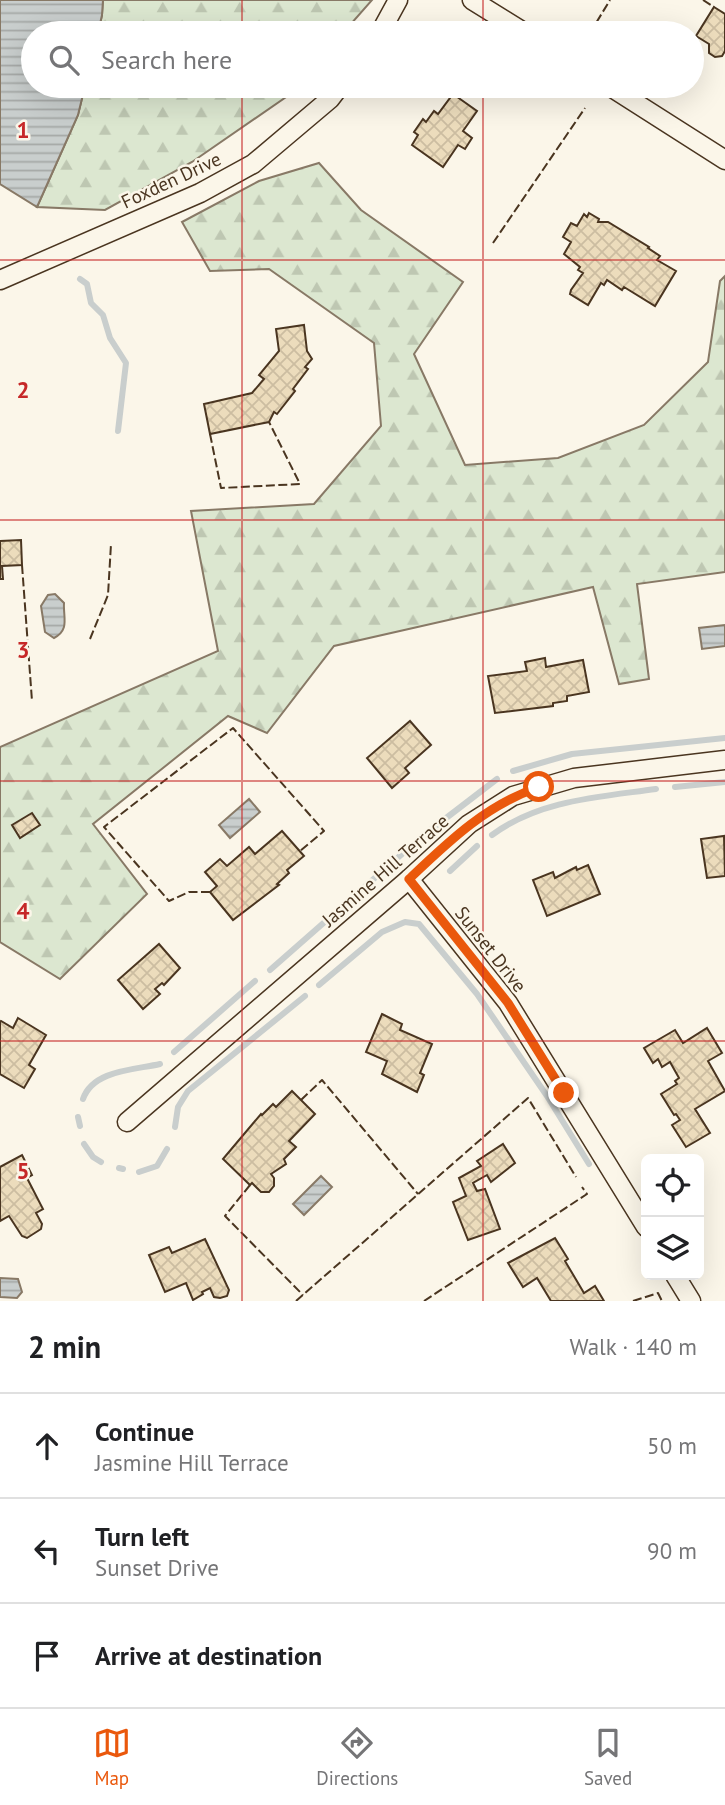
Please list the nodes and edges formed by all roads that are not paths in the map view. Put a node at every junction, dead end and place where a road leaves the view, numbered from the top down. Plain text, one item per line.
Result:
1 (398, 0) edge
2 (472, 0) edge
3 (387, 21) edge
4 (506, 21) edge
5 (331, 98) edge
6 (628, 98) edge
7 (725, 160) edge
8 (0, 280) edge
9 (725, 760) edge
10 (409, 879) junction
11 (127, 1122) dead end
12 (641, 1219) edge
13 (678, 1280) edge
14 (691, 1301) edge

1 - 3 street
2 - 4 street
5 - 8 street, Foxden Drive
6 - 7 street
9 - 10 street, Jasmine Hill Terrace
10 - 11 street, Jasmine Hill Terrace
10 - 12 street, Sunset Drive
13 - 14 street

